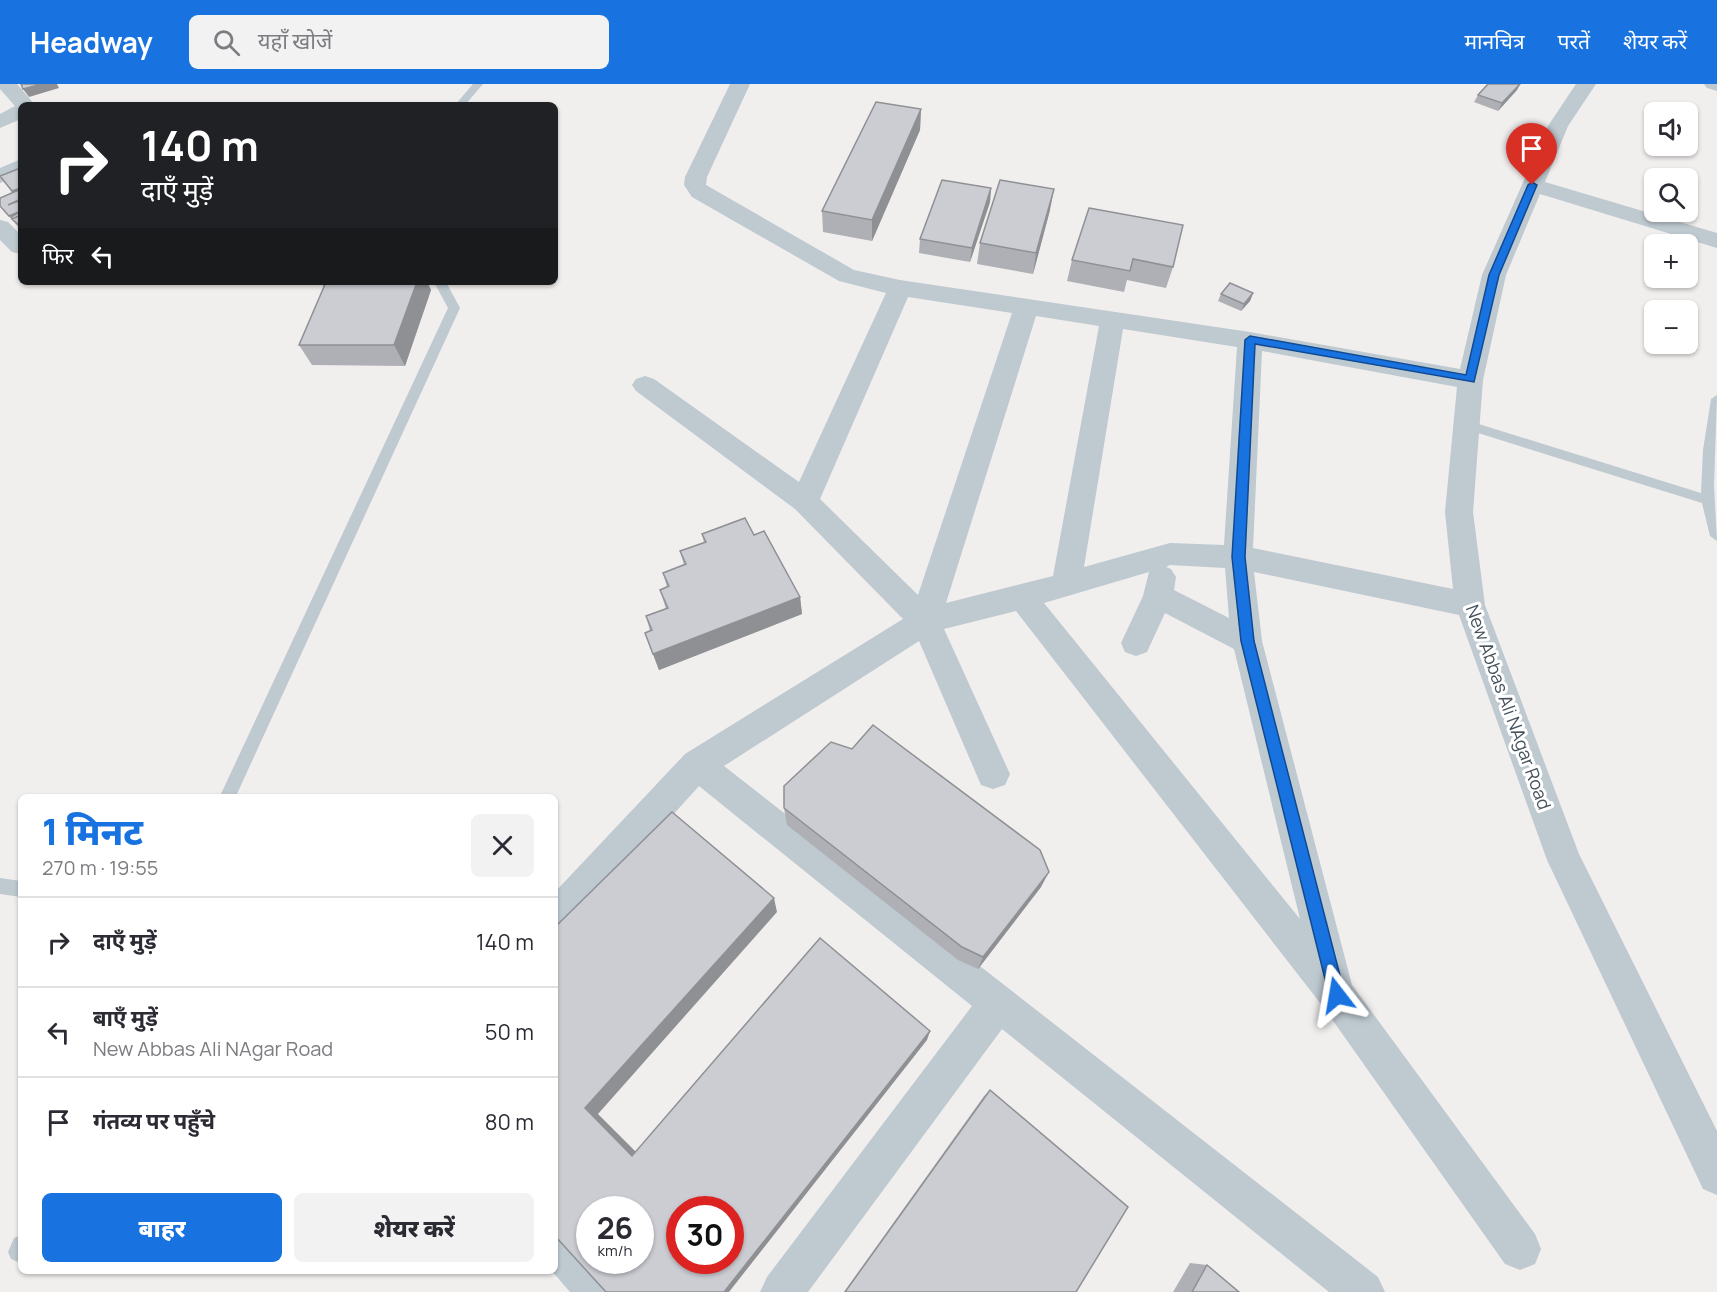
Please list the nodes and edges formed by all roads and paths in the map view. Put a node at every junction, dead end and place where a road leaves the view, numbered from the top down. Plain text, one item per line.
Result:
1 (6, 84) edge
2 (478, 84) edge
3 (740, 84) edge
4 (1587, 84) edge
5 (22, 102) edge
6 (463, 102) edge
7 (18, 113) edge
8 (0, 122) edge
9 (1532, 185) junction
10 (0, 227) edge
11 (1717, 241) edge
12 (18, 245) edge
13 (442, 285) edge
14 (900, 288) junction
15 (1026, 308) junction
16 (1112, 321) junction
17 (1250, 340) junction
18 (1470, 380) junction
19 (645, 386) dead end
20 (1717, 399) edge
21 (1466, 425) junction
22 (1708, 500) junction
23 (805, 501) junction
24 (1717, 536) edge
25 (1170, 554) junction
26 (1238, 557) junction
27 (1066, 584) junction
28 (1158, 596) junction
29 (1022, 597) junction
30 (1470, 605) junction
31 (925, 621) junction
32 (1247, 641) junction
33 (1136, 643) dead end
34 (697, 765) junction
35 (993, 774) dead end
36 (229, 794) edge
37 (0, 886) edge
38 (18, 889) edge
39 (558, 915) edge
40 (1337, 995) junction
41 (998, 1003) junction
42 (1717, 1175) edge
43 (558, 1247) edge
44 (1520, 1249) dead end
45 (599, 1292) edge
46 (782, 1292) edge
47 (1364, 1292) edge

1 - 5 street
2 - 6 lane
3 - 14 street
4 - 9 street, New Abbas Ali NAgar Road
7 - 8 street
9 - 11 street
9 - 18 street, New Abbas Ali NAgar Road
10 - 12 street
13 - 36 lane
14 - 15 street
14 - 23 street
15 - 16 street
15 - 31 street
16 - 17 street
16 - 27 street
17 - 18 street
17 - 26 street
18 - 21 street, New Abbas Ali NAgar Road
19 - 23 street
20 - 22 lane
21 - 22 lane
21 - 30 street, New Abbas Ali NAgar Road
22 - 24 lane
23 - 31 street
25 - 26 street
25 - 27 street
25 - 28 street
26 - 30 street
26 - 32 street
27 - 29 street
28 - 32 street
28 - 33 street
29 - 31 street
29 - 40 street
30 - 42 street, New Abbas Ali NAgar Road
31 - 34 street
31 - 35 street
32 - 40 street
34 - 39 street
34 - 41 street
37 - 38 lane
40 - 44 street
41 - 46 street
41 - 47 street
43 - 45 street

